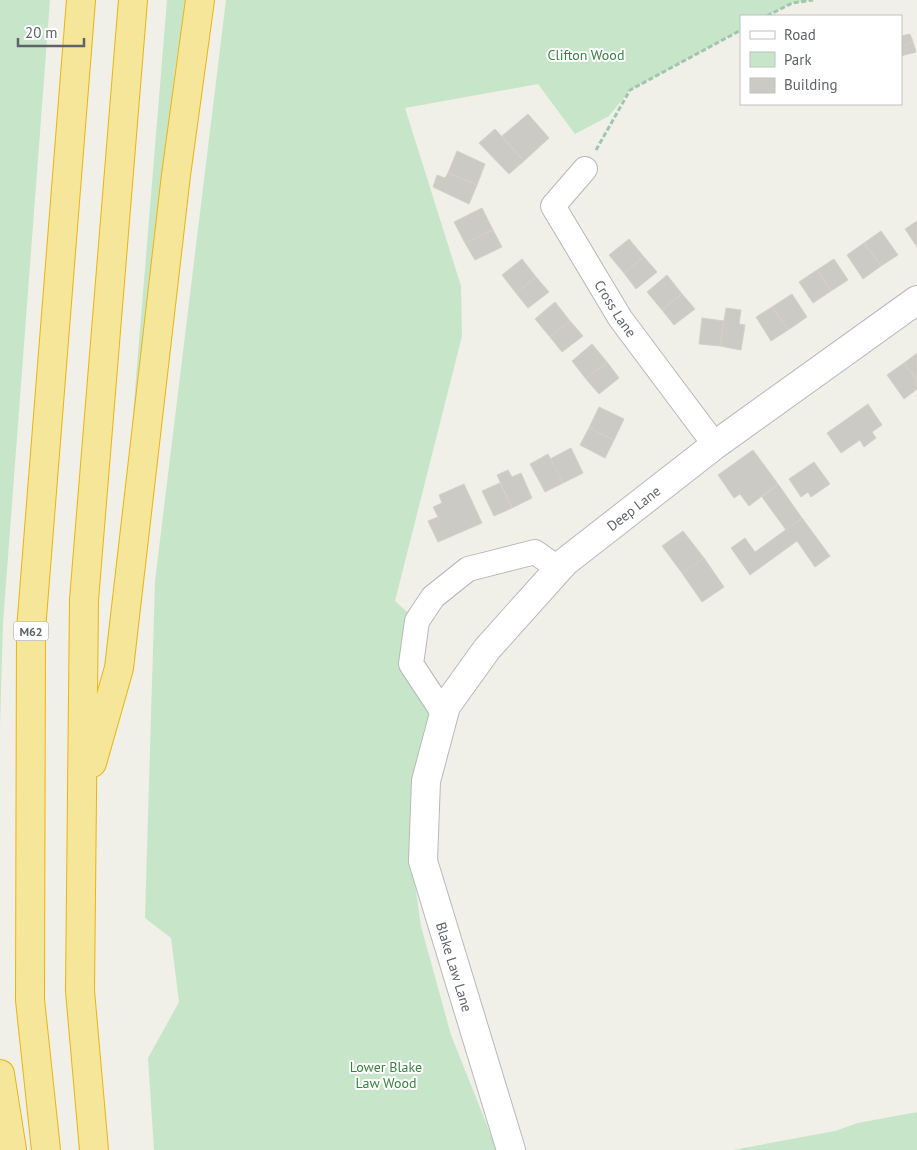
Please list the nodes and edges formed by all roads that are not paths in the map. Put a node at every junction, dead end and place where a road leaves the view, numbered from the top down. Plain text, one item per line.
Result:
1 (81, 0) edge
2 (134, 0) edge
3 (200, 0) edge
4 (585, 169) road end
5 (917, 300) edge
6 (715, 445) junction
7 (559, 569) junction
8 (444, 714) junction
9 (426, 781) joint
10 (82, 798) junction
11 (0, 1074) edge
12 (12, 1150) edge
13 (46, 1150) edge
14 (94, 1150) edge
15 (510, 1150) edge

1 - 13 highway, M62
2 - 10 highway
3 - 10 highway
4 - 6 street, Cross Lane
5 - 6 street, Deep Lane
6 - 7 street, Deep Lane
7 - 8 street, Deep Lane
7 - 8 street
8 - 9 street, Deep Lane
9 - 15 street, Blake Law Lane
10 - 14 highway
11 - 12 highway

